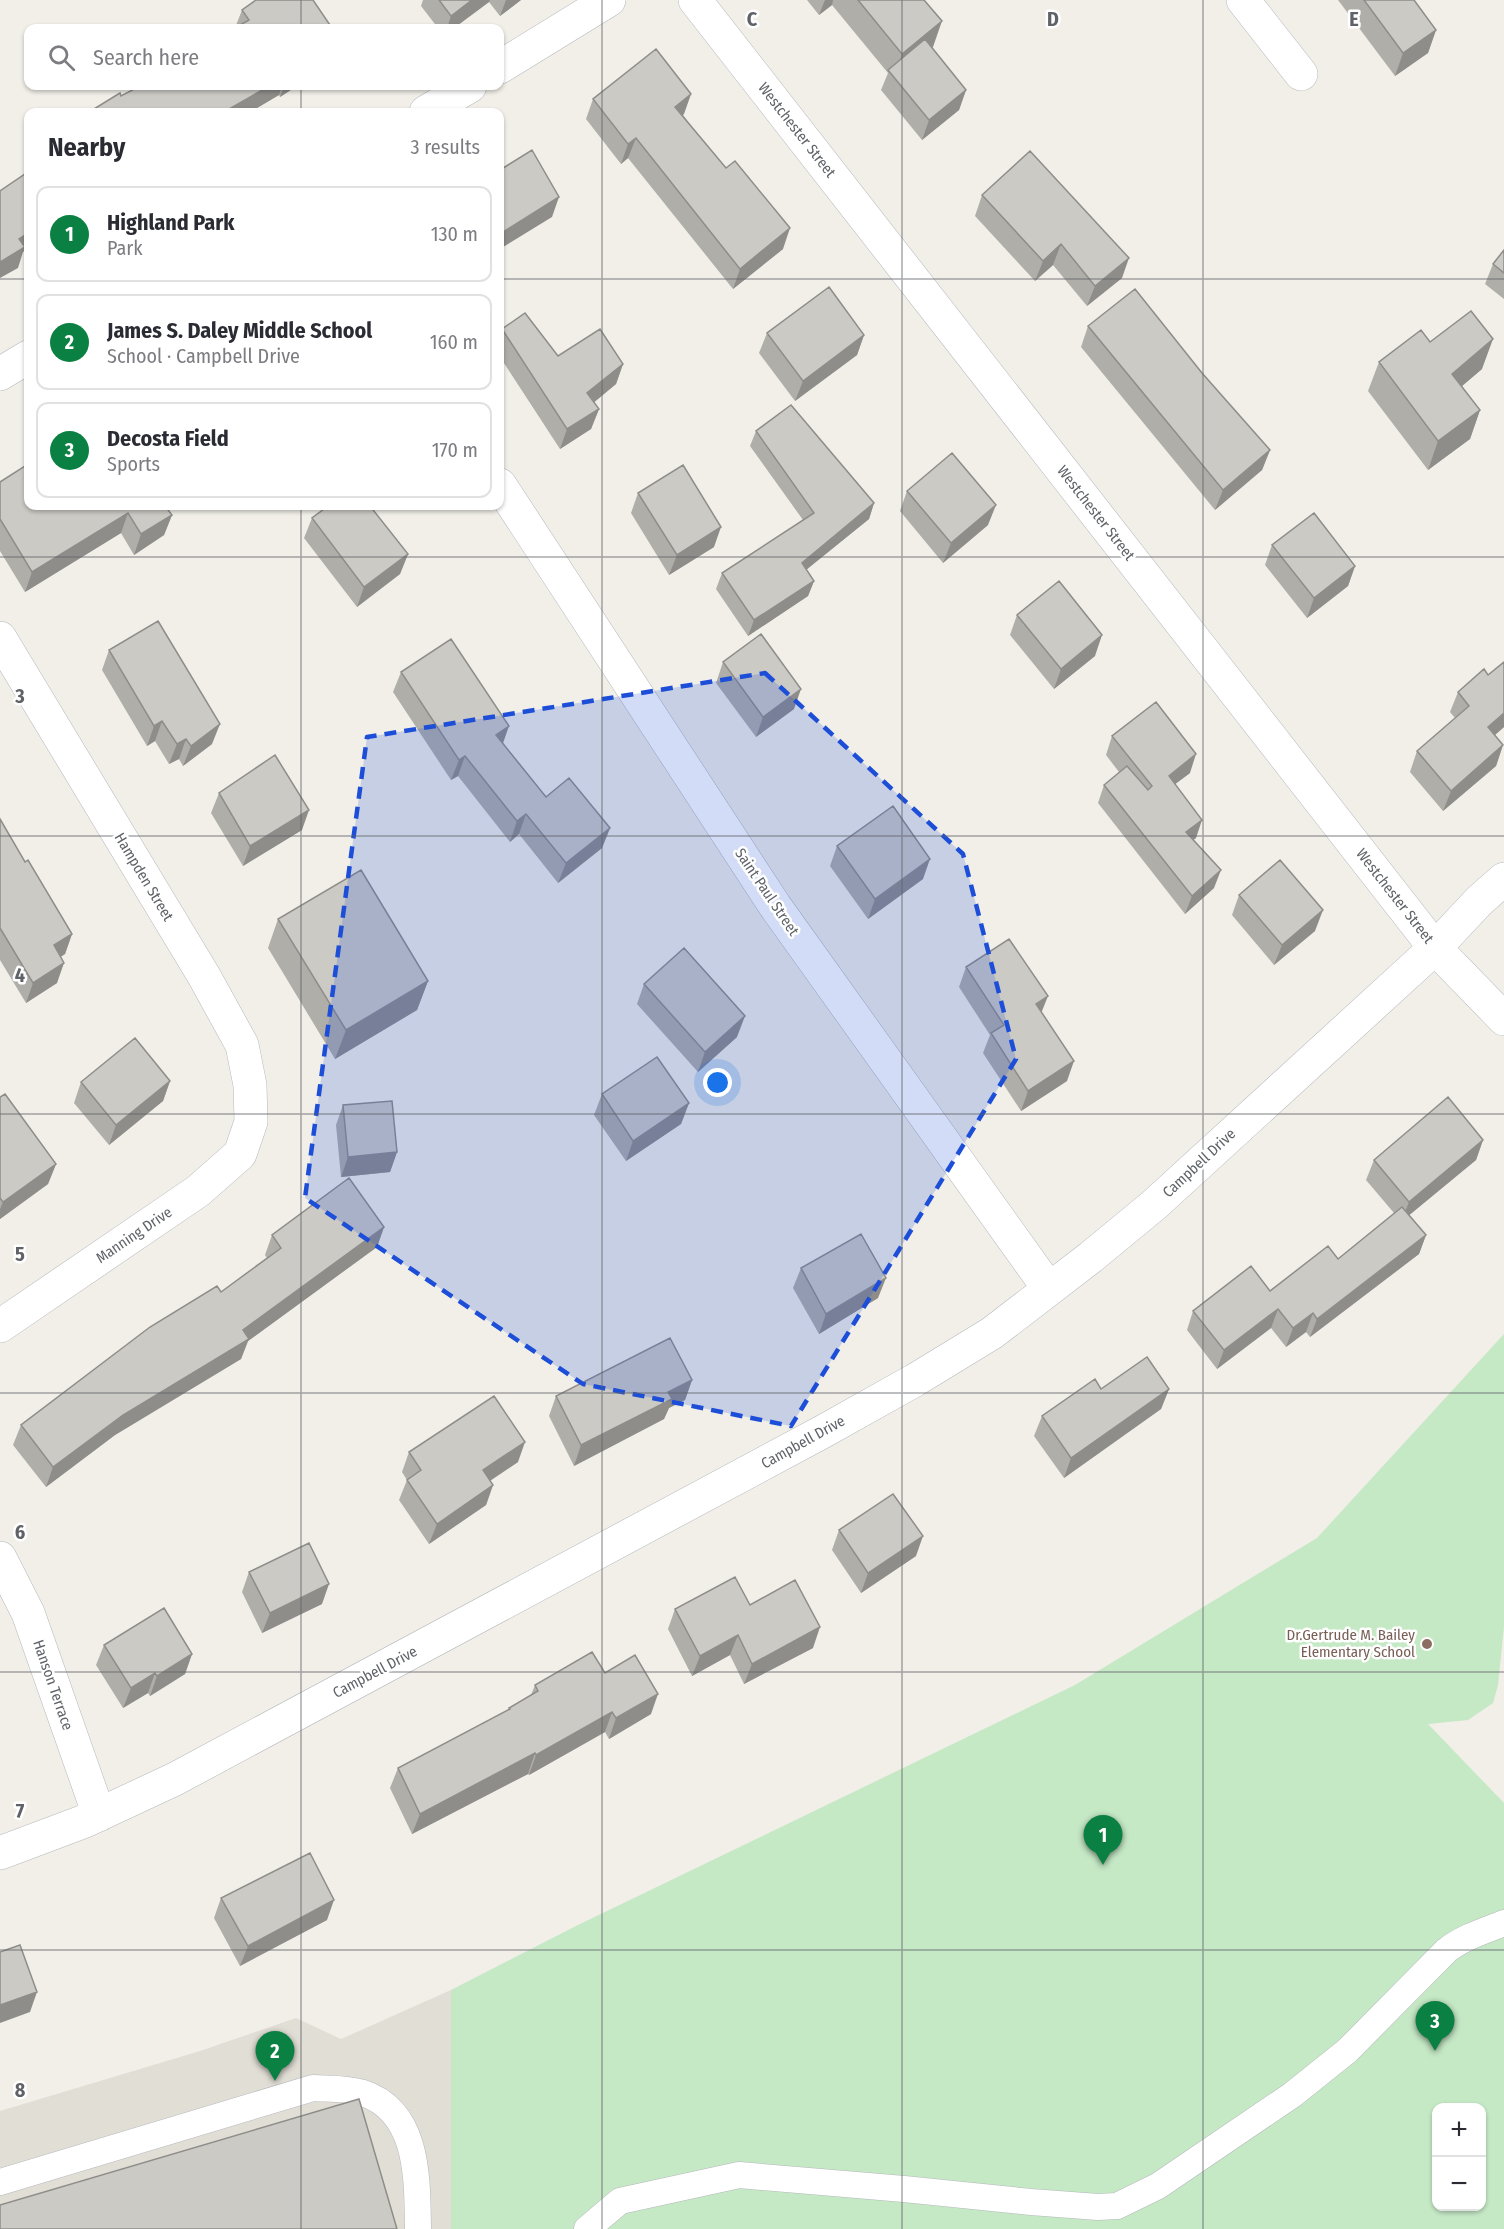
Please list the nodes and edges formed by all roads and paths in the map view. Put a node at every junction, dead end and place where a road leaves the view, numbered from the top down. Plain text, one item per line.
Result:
1 (609, 0) edge
2 (695, 0) edge
3 (1243, 0) edge
4 (504, 66) edge
5 (1301, 74) dead end
6 (463, 90) edge
7 (433, 108) edge
8 (24, 359) edge
9 (0, 374) edge
10 (504, 491) edge
11 (0, 638) edge
12 (1504, 879) edge
13 (1435, 948) junction
14 (1504, 1019) edge
15 (250, 1128) joint
16 (1049, 1289) junction
17 (0, 1326) edge
18 (0, 1558) edge
19 (99, 1815) junction
20 (0, 1853) edge
21 (1504, 1923) edge
22 (0, 2182) edge
23 (418, 2229) edge
24 (586, 2229) edge

1 - 4 street
2 - 13 street, Westchester Street
3 - 5 street
6 - 7 street
8 - 9 street
10 - 16 street, Saint Paul Street
11 - 15 street, Hampden Street
12 - 13 street, Campbell Drive
13 - 14 street, Westchester Street
13 - 16 street, Campbell Drive
15 - 17 street, Manning Drive
16 - 19 street, Campbell Drive
18 - 19 street, Hanson Terrace
19 - 20 street, Campbell Drive
21 - 24 lane
22 - 23 lane

